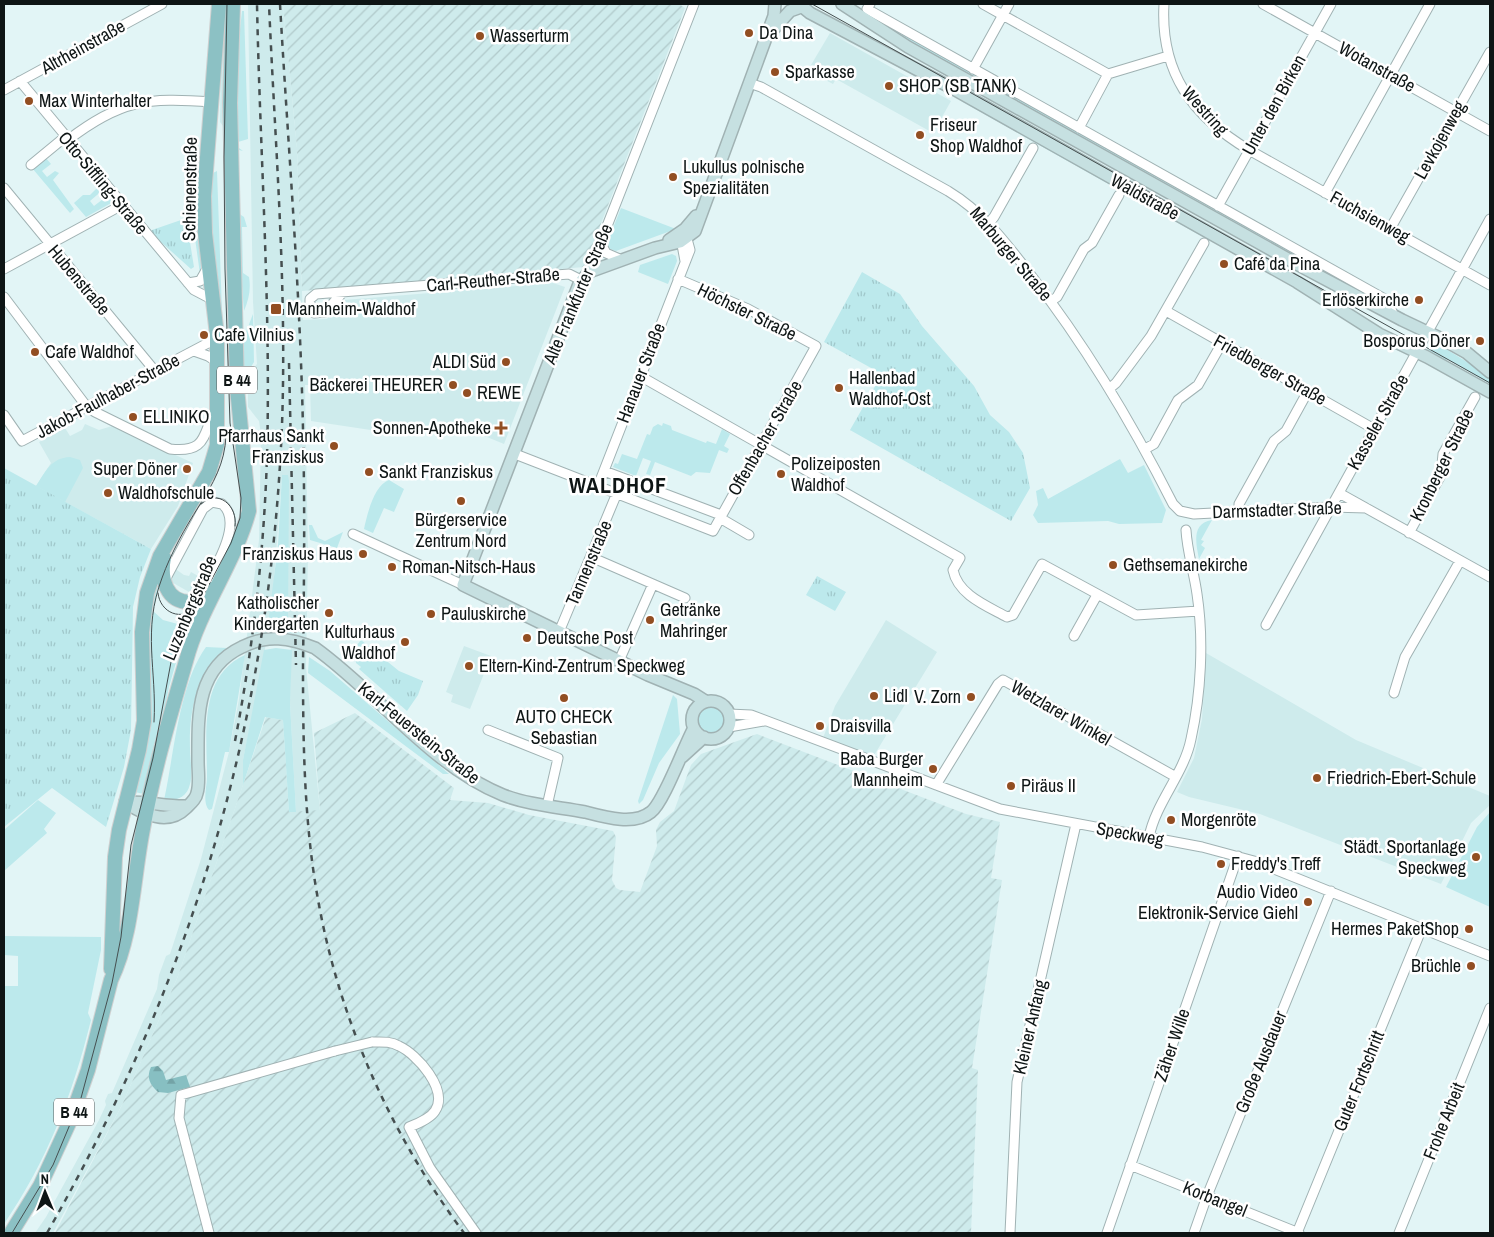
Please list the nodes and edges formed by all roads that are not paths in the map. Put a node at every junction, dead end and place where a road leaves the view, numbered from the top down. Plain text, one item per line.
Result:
1 (162, 4) edge
2 (233, 4) edge
3 (240, 4) edge
4 (694, 4) edge
5 (784, 4) edge
6 (842, 4) edge
7 (983, 4) edge
8 (1010, 4) edge
9 (1164, 4) edge
10 (1263, 4) edge
11 (1331, 4) edge
12 (1430, 4) edge
13 (800, 5) edge
14 (218, 6) edge
15 (869, 7) edge
16 (775, 10) edge
17 (1003, 15) junction
18 (233, 28) junction
19 (1315, 33) junction
20 (766, 36) junction
21 (1490, 52) edge
22 (1168, 56) junction
23 (974, 69) junction
24 (1108, 74) junction
25 (1391, 76) junction
26 (20, 81) junction
27 (749, 83) junction
28 (4, 90) edge
29 (212, 102) junction
30 (1456, 112) junction
31 (1078, 128) junction
32 (1490, 131) edge
33 (66, 139) junction
34 (1032, 148) dead end
35 (1249, 150) junction
36 (31, 165) dead end
37 (206, 170) junction
38 (233, 185) junction
39 (4, 188) edge
40 (1325, 193) junction
41 (1119, 195) dead end
42 (122, 205) junction
43 (1218, 206) junction
44 (1490, 219) edge
45 (989, 223) junction
46 (1390, 229) junction
47 (682, 238) junction
48 (600, 242) junction
49 (1204, 243) dead end
50 (50, 244) junction
51 (622, 260) junction
52 (209, 264) junction
53 (4, 269) edge
54 (1462, 269) junction
55 (585, 276) junction
56 (678, 279) junction
57 (188, 283) junction
58 (1490, 285) edge
59 (342, 292) dead end
60 (4, 297) edge
61 (1051, 301) junction
62 (215, 302) junction
63 (1166, 311) junction
64 (1394, 316) junction
65 (1427, 331) junction
66 (217, 335) junction
67 (1222, 343) junction
68 (816, 346) joint
69 (194, 350) junction
70 (1416, 353) junction
71 (217, 362) junction
72 (1484, 363) edge
73 (155, 371) junction
74 (1490, 372) edge
75 (640, 376) junction
76 (1110, 388) junction
77 (1308, 391) junction
78 (1490, 392) edge
79 (1475, 397) dead end
80 (217, 406) junction
81 (87, 407) junction
82 (4, 414) edge
83 (1374, 429) junction
84 (762, 445) junction
85 (1145, 449) junction
86 (515, 454) junction
87 (212, 463) joint
88 (604, 471) junction
89 (598, 486) junction
90 (618, 493) junction
91 (1339, 493) junction
92 (1331, 507) junction
93 (1366, 508) junction
94 (1239, 512) junction
95 (1188, 514) joint
96 (720, 517) junction
97 (1186, 530) dead end
98 (1409, 533) junction
99 (353, 534) dead end
100 (749, 535) dead end
101 (166, 544) junction
102 (592, 556) junction
103 (1460, 561) junction
104 (1490, 577) edge
105 (164, 582) junction
106 (653, 584) junction
107 (463, 585) junction
108 (215, 588) junction
109 (1097, 595) junction
110 (685, 598) dead end
111 (198, 599) junction
112 (1199, 611) junction
113 (1266, 625) dead end
114 (559, 632) junction
115 (1074, 636) dead end
116 (619, 661) junction
117 (681, 690) junction
118 (1394, 693) dead end
119 (705, 701) junction
120 (694, 710) junction
121 (729, 714) junction
122 (766, 721) junction
123 (729, 727) junction
124 (694, 728) junction
125 (488, 730) dead end
126 (704, 738) junction
127 (677, 762) junction
128 (1176, 777) junction
129 (936, 785) junction
130 (125, 802) junction
131 (547, 806) junction
132 (148, 808) junction
133 (1076, 824) junction
134 (1149, 837) junction
135 (1238, 856) junction
136 (1331, 891) junction
137 (1422, 928) junction
138 (1490, 956) edge
139 (110, 980) junction
140 (1490, 1008) edge
141 (1130, 1165) junction
142 (1207, 1196) junction
143 (11, 1233) edge
144 (209, 1233) edge
145 (476, 1233) edge
146 (1010, 1233) edge
147 (1107, 1233) edge
148 (1194, 1233) edge
149 (1298, 1233) edge
150 (1398, 1233) edge

1 - 26 street, Altrheinstraße
2 - 18 main road, B 44
3 - 18 street
4 - 48 street, Alte Frankfurter Straße
5 - 16 street
6 - 64 street, Waldstraße
7 - 17 street
8 - 17 street
9 - 22 street, Westring
10 - 19 street, Wotanstraße
11 - 19 street, Unter den Birken
12 - 25 street
13 - 20 street
13 - 70 street, Waldstraße
14 - 29 main road, Schienenstraße / B 44
15 - 23 street, Waldstraße
16 - 20 street
17 - 23 street
17 - 24 street
18 - 38 main road, B 44
19 - 25 street, Wotanstraße
19 - 35 street, Unter den Birken
20 - 27 street
21 - 30 street, Levkojenweg
22 - 24 street
22 - 35 street, Westring
23 - 31 street, Waldstraße
24 - 31 street
25 - 30 street, Wotanstraße
25 - 40 street
26 - 28 street, Altrheinstraße
26 - 33 street, Otto-Siffling-Straße
27 - 45 street, Marburger Straße
27 - 47 street
29 - 33 street
29 - 37 main road, Schienenstraße / B 44
30 - 32 street, Wotanstraße
30 - 46 street, Levkojenweg
31 - 43 street, Waldstraße
33 - 36 street
33 - 42 street, Otto-Siffling-Straße
34 - 45 street
35 - 40 street, Fuchsienweg
35 - 43 street, Unter den Birken
37 - 38 main road
37 - 52 main road, Schienenstraße / B 44
38 - 108 main road, Luzenbergstraße / B 44
39 - 50 street, Hubenstraße
40 - 46 street, Fuchsienweg
41 - 61 street
42 - 50 street
42 - 57 street, Otto-Siffling-Straße
43 - 64 street, Waldstraße
44 - 54 street, Kasseler Straße
45 - 61 street, Marburger Straße
46 - 54 street, Fuchsienweg
47 - 51 street
47 - 56 street, Hanauer Straße
48 - 51 street
48 - 55 street, Alte Frankfurter Straße
49 - 63 street
50 - 53 street
50 - 73 street, Hubenstraße
51 - 55 street
52 - 57 street
52 - 62 main road, Schienenstraße / B 44
54 - 58 street, Fuchsienweg
54 - 65 street, Kasseler Straße
55 - 59 street, Carl-Reuther-Straße
55 - 86 street, Alte Frankfurter Straße
56 - 68 street, Höchster Straße
56 - 75 street, Hanauer Straße
57 - 62 street, Otto-Siffling-Straße
60 - 81 street
61 - 76 street, Marburger Straße
62 - 66 main road, Schienenstraße / B 44
63 - 67 street, Friedberger Straße
63 - 76 street
64 - 65 street, Waldstraße
65 - 70 street, Kasseler Straße
65 - 72 street, Waldstraße
66 - 69 street, Jakob-Faulhaber-Straße
66 - 71 main road, Schienenstraße / B 44
67 - 77 street, Friedberger Straße
67 - 85 street
68 - 84 street, Offenbacher Straße
69 - 71 street, Jakob-Faulhaber-Straße
69 - 73 street, Jakob-Faulhaber-Straße
70 - 78 street, Waldstraße
70 - 83 street, Kasseler Straße
71 - 80 main road, Schienenstraße / B 44
72 - 74 street, Waldstraße
73 - 81 street, Jakob-Faulhaber-Straße
75 - 84 street
75 - 88 street, Hanauer Straße
76 - 85 street, Marburger Straße
77 - 83 street, Friedberger Straße
77 - 94 street
79 - 98 street, Kronberger Straße
80 - 81 street, Schienenstraße
80 - 87 main road, Schienenstraße / B 44
81 - 82 street, Jakob-Faulhaber-Straße
83 - 91 street, Kasseler Straße
84 - 96 street, Offenbacher Straße
84 - 109 street
85 - 95 street, Marburger Straße
86 - 89 street
86 - 107 street, Alte Frankfurter Straße
87 - 101 main road, Luzenbergstraße / B 44
88 - 89 street, Hanauer Straße
88 - 96 street
89 - 90 street
90 - 96 street, Offenbacher Straße
90 - 102 street, Tannenstraße
91 - 92 street, Kasseler Straße
91 - 93 street, Darmstadter Straße
92 - 93 street, Darmstadter Straße
92 - 94 street, Darmstadter Straße
92 - 113 street, Kasseler Straße
93 - 98 street, Darmstadter Straße
94 - 95 street, Darmstadter Straße
96 - 100 street
97 - 112 street
98 - 103 street, Darmstadter Straße
99 - 107 street
101 - 105 main road
101 - 130 main road, Luzenbergstraße / B 44
102 - 106 street
102 - 114 street, Tannenstraße
103 - 104 street, Darmstadter Straße
103 - 118 street
105 - 111 main road
105 - 111 street, Luzenbergstraße
106 - 110 street
106 - 116 street
107 - 114 street
108 - 111 main road
108 - 132 main road, Luzenbergstraße / B 44
109 - 112 street
109 - 115 street
112 - 128 street
114 - 116 street
116 - 117 street
117 - 119 street
117 - 120 street
119 - 120 street
119 - 121 street
120 - 124 street
121 - 122 street, Speckweg
121 - 123 street
122 - 123 street, Speckweg
122 - 129 street, Speckweg
123 - 126 street, Speckweg
124 - 126 street
124 - 127 street, Karl-Feuerstein-Straße
125 - 131 street
126 - 127 street, Karl-Feuerstein-Straße
127 - 131 street, Karl-Feuerstein-Straße
128 - 129 street, Wetzlarer Winkel
128 - 134 street
129 - 133 street, Speckweg
130 - 132 street, Karl-Feuerstein-Straße
130 - 139 main road, Luzenbergstraße / B 44
131 - 132 street, Karl-Feuerstein-Straße
132 - 139 main road, Luzenbergstraße / B 44
133 - 134 street, Speckweg
133 - 146 street, Kleiner Anfang
134 - 135 street, Speckweg
135 - 136 street, Speckweg
135 - 141 street, Zäher Wille
136 - 137 street, Speckweg
136 - 142 street, Große Ausdauer
137 - 138 street, Speckweg
137 - 149 street, Guter Fortschritt
139 - 143 main road, Luzenbergstraße / B 44
140 - 150 street, Frohe Arbeit
141 - 142 street, Korbangel
141 - 147 street, Zäher Wille
142 - 148 street, Große Ausdauer
142 - 149 street, Korbangel
144 - 145 street, bridge

